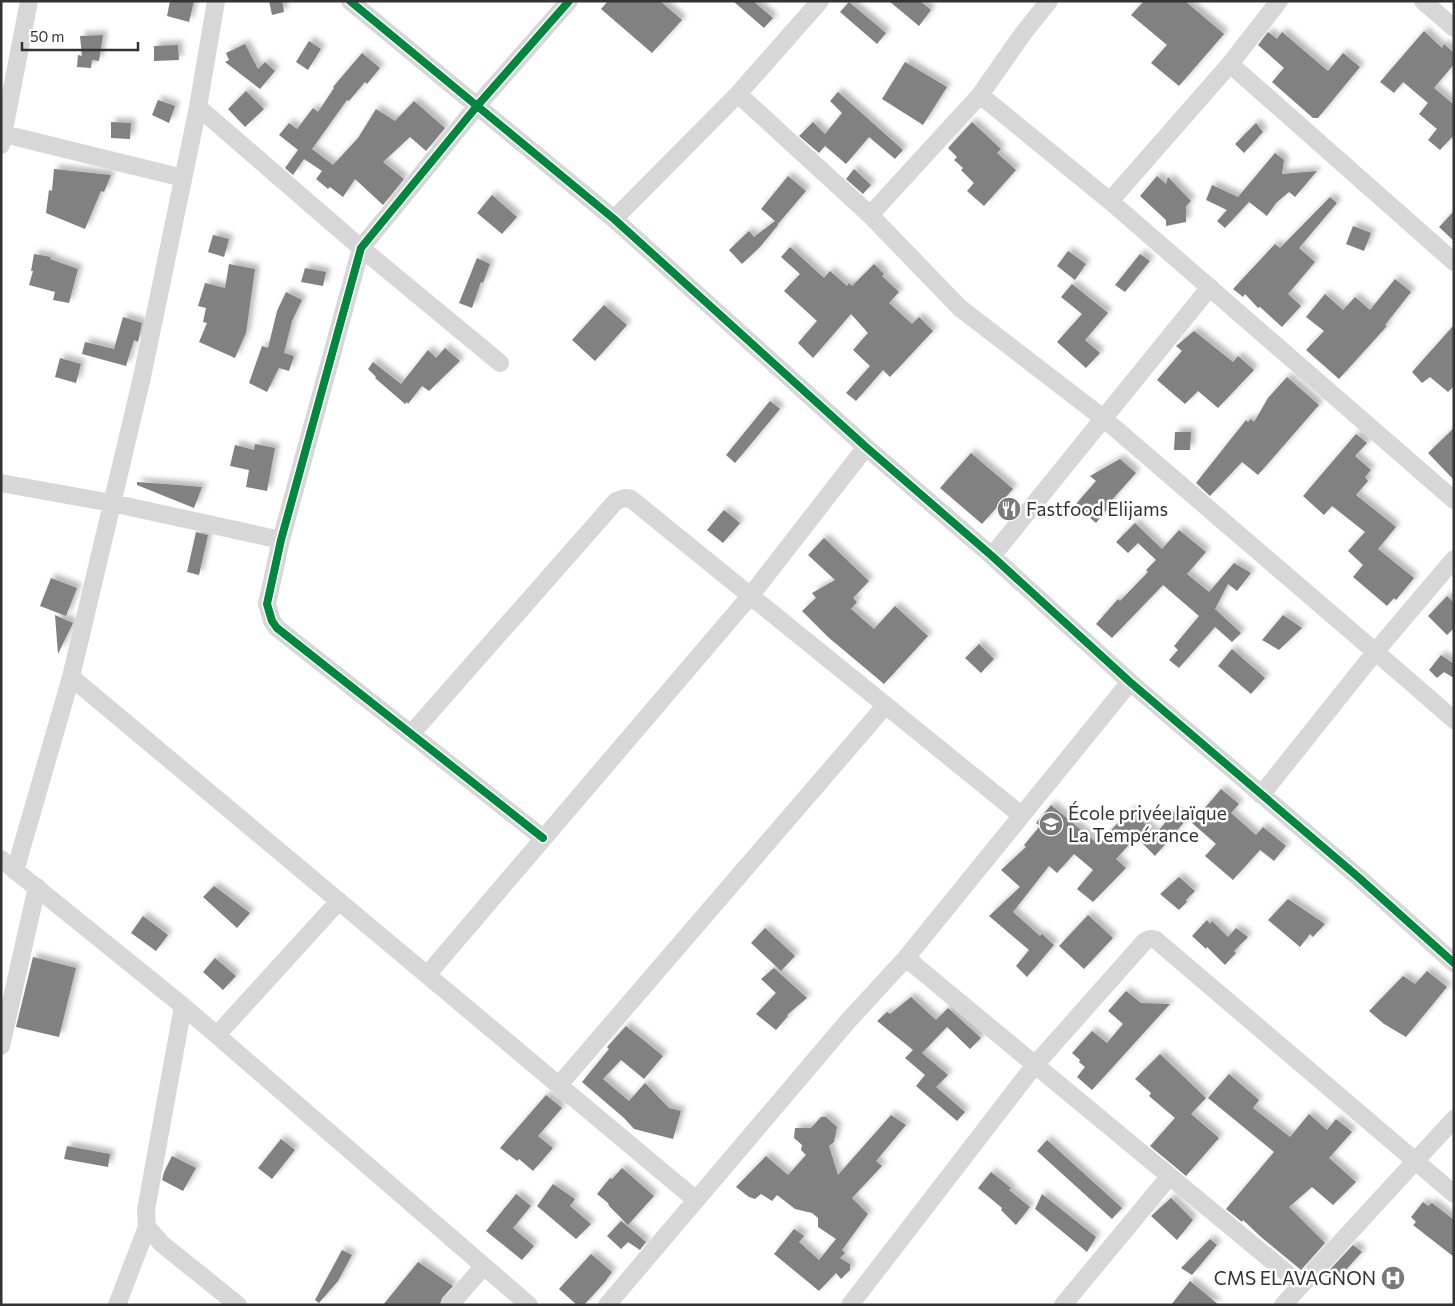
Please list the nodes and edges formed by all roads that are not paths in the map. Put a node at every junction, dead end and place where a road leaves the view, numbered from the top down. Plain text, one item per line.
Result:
1 (29, 1) edge
2 (216, 1) edge
3 (350, 1) edge
4 (569, 1) edge
5 (820, 1) edge
6 (1049, 1) edge
7 (1279, 1) edge
8 (1423, 1) edge
9 (1454, 28) edge
10 (1230, 64) junction
11 (738, 94) junction
12 (980, 95) junction
13 (477, 106) junction
14 (198, 107) junction
15 (2, 140) edge
16 (183, 178) junction
17 (1110, 201) junction
18 (870, 214) junction
19 (614, 219) junction
20 (361, 248) junction
21 (1454, 262) edge
22 (1210, 287) junction
23 (500, 364) dead end
24 (1103, 418) junction
25 (866, 447) junction
26 (1, 483) edge
27 (1454, 500) edge
28 (112, 503) junction
29 (281, 540) junction
30 (992, 556) junction
31 (1454, 559) edge
32 (751, 595) junction
33 (1376, 651) junction
34 (71, 677) junction
35 (1130, 682) junction
36 (885, 706) junction
37 (1454, 720) edge
38 (411, 734) junction
39 (1261, 795) junction
40 (1021, 815) junction
41 (543, 838) junction
42 (1, 860) edge
43 (15, 871) junction
44 (36, 887) junction
45 (340, 901) junction
46 (906, 958) junction
47 (1454, 963) edge
48 (427, 975) junction
49 (183, 1006) junction
50 (217, 1036) junction
51 (1, 1046) edge
52 (1034, 1066) junction
53 (560, 1085) junction
54 (1454, 1119) edge
55 (1416, 1161) junction
56 (1169, 1177) junction
57 (1454, 1194) edge
58 (696, 1200) junction
59 (147, 1227) junction
60 (483, 1267) junction
61 (1300, 1284) junction
62 (116, 1305) edge
63 (238, 1305) edge
64 (450, 1305) edge
65 (529, 1305) edge
66 (607, 1305) edge
67 (850, 1305) edge
68 (1063, 1305) edge
69 (1282, 1305) edge

1 - 15 street
2 - 14 street
3 - 13 street
4 - 13 street
5 - 11 street
6 - 12 street
7 - 10 street
8 - 9 street
10 - 17 street
10 - 21 street
11 - 18 street
11 - 19 street
12 - 17 street
12 - 18 street
13 - 19 street
13 - 20 street
14 - 16 street
14 - 20 street
15 - 16 street
16 - 28 street
17 - 22 street
18 - 24 street
19 - 25 street
20 - 23 street
20 - 29 street
22 - 24 street
22 - 27 street
24 - 30 street
24 - 33 street
25 - 30 street
25 - 32 street
26 - 28 street
28 - 29 street
28 - 34 street
29 - 38 street
30 - 35 street
31 - 33 street
32 - 36 street
32 - 38 street
32 - 41 street
33 - 37 street
33 - 39 street
34 - 43 street
34 - 45 street
35 - 39 street
35 - 40 street
36 - 40 street
36 - 53 street
38 - 41 street
39 - 47 street
40 - 46 street
41 - 48 street
42 - 43 street
43 - 44 street
44 - 49 street
44 - 51 street
45 - 48 street
45 - 50 street
46 - 52 street
46 - 58 street
48 - 53 street
49 - 50 street
49 - 59 street
50 - 60 street
52 - 55 street
52 - 56 street
52 - 67 street
53 - 58 street
54 - 55 street
55 - 57 street
55 - 61 street
56 - 61 street
56 - 68 street
58 - 66 street
59 - 62 street
59 - 63 street
60 - 64 street
60 - 65 street
61 - 69 street

